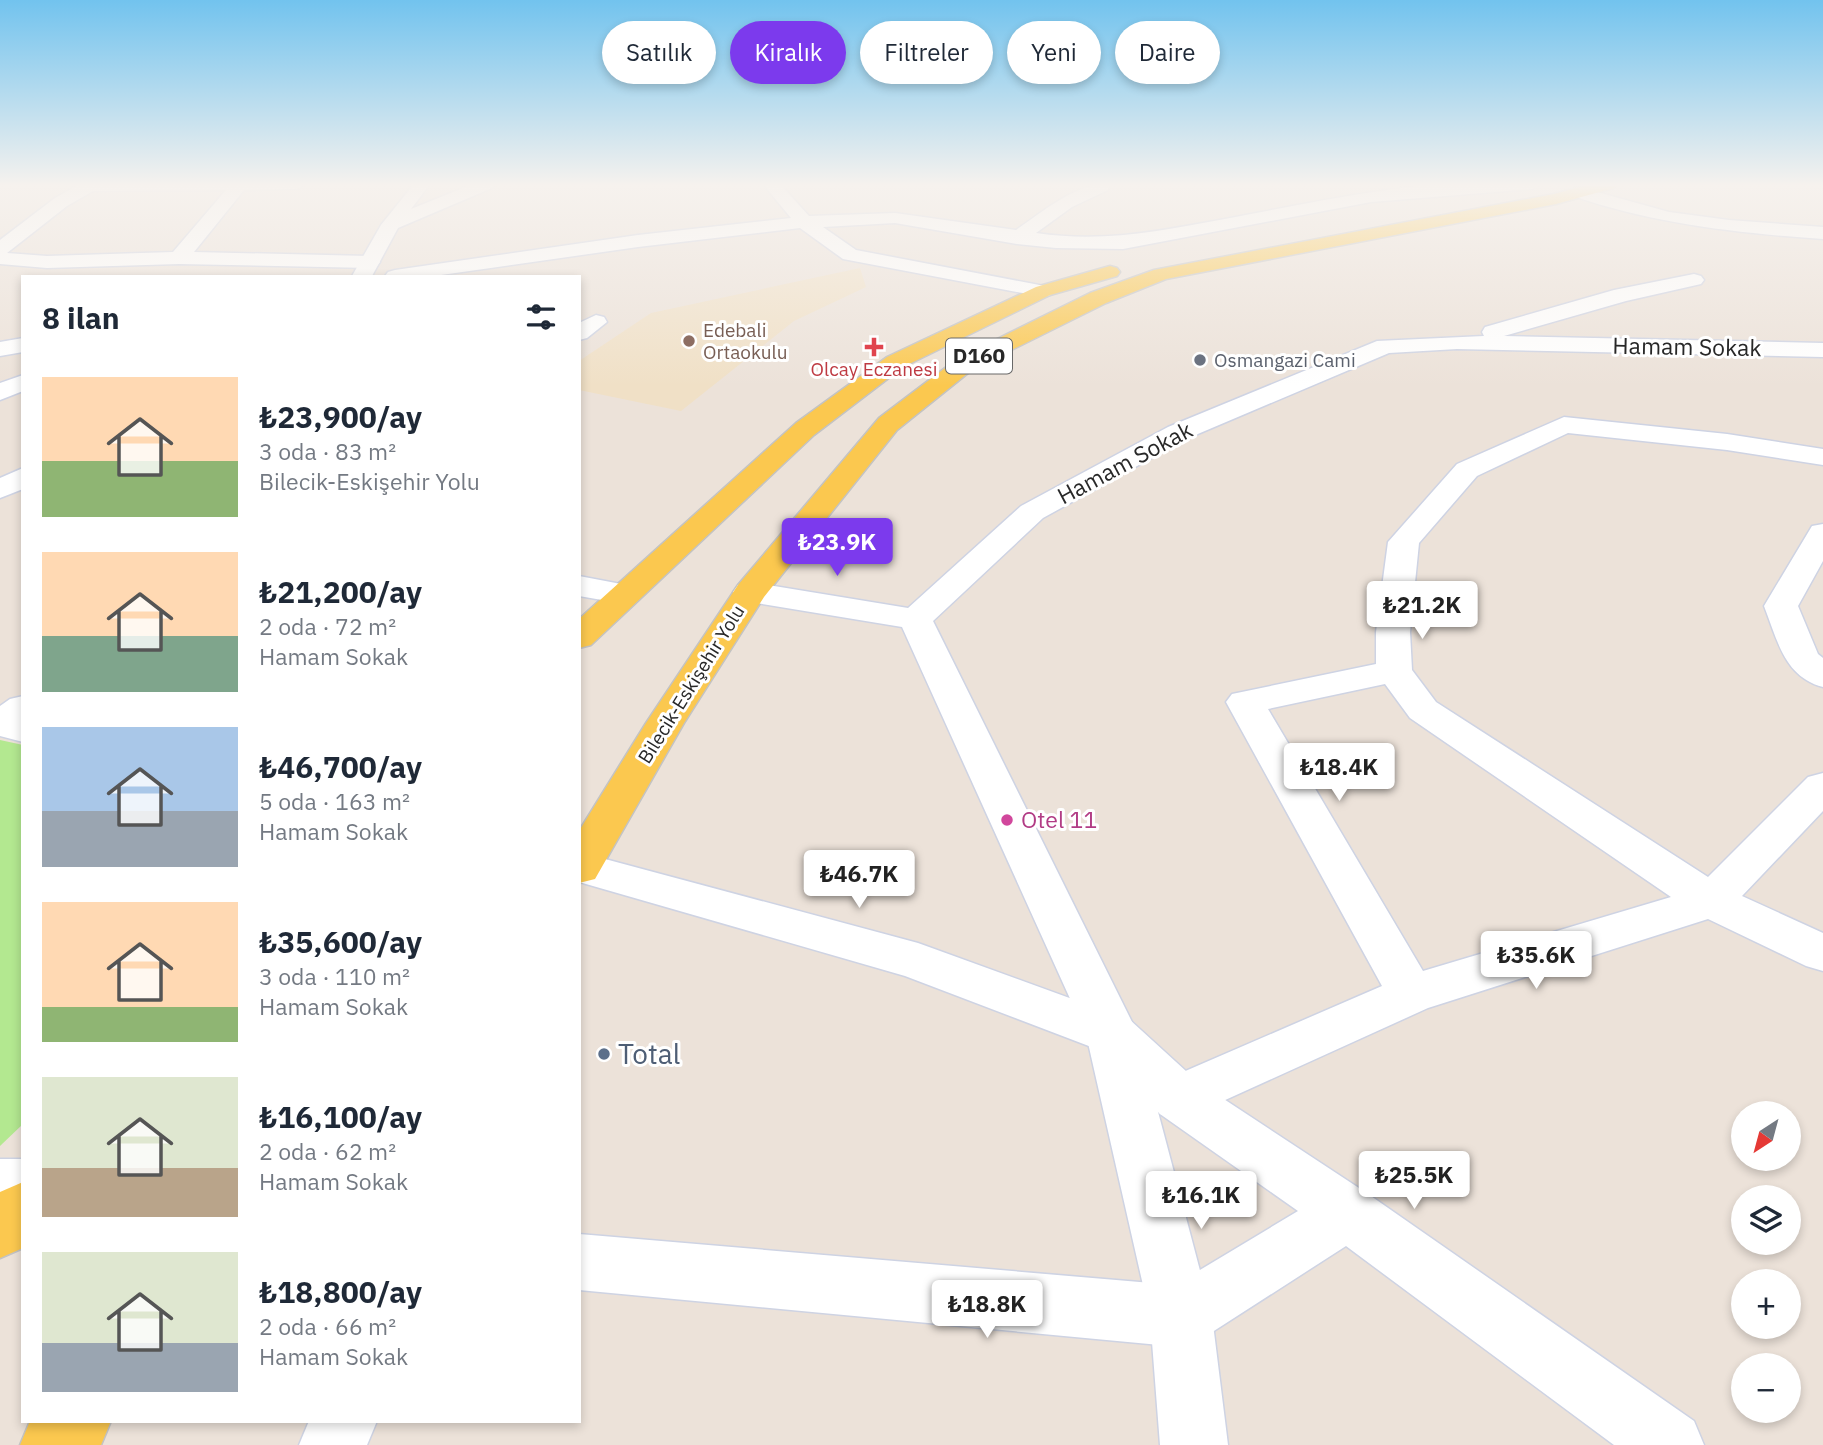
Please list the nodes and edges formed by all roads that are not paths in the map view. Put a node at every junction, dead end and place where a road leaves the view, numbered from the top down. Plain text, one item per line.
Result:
1 (185, 251) edge
2 (376, 251) edge
3 (566, 251) edge
4 (845, 251) edge
5 (1197, 251) edge
6 (1280, 251) edge
7 (0, 258) edge
8 (180, 258) junction
9 (366, 269) edge
10 (402, 275) edge
11 (1694, 280) dead end
12 (1043, 291) junction
13 (581, 320) edge
14 (581, 332) edge
15 (1457, 342) junction
16 (21, 345) edge
17 (0, 349) edge
18 (1823, 350) edge
19 (21, 383) edge
20 (0, 392) edge
21 (1823, 457) edge
22 (1823, 533) edge
23 (581, 586) edge
24 (750, 592) junction
25 (625, 594) junction
26 (915, 619) junction
27 (581, 636) edge
28 (1394, 671) junction
29 (1823, 677) edge
30 (21, 708) edge
31 (0, 724) edge
32 (21, 729) edge
33 (1823, 786) edge
34 (581, 864) edge
35 (581, 868) edge
36 (1711, 901) junction
37 (1823, 953) edge
38 (1411, 994) junction
39 (1112, 1034) junction
40 (1178, 1098) junction
41 (0, 1185) edge
42 (21, 1185) edge
43 (21, 1210) edge
44 (1347, 1213) junction
45 (0, 1231) edge
46 (581, 1262) edge
47 (1181, 1316) junction
48 (76, 1423) edge
49 (343, 1423) edge
50 (54, 1445) edge
51 (333, 1445) edge
52 (1194, 1445) edge
53 (1670, 1445) edge

1 - 8 street
2 - 9 street
3 - 10 street
4 - 12 street
5 - 12 main road, D160
6 - 24 main road, Bilecik-Eskişehir Yolu / D160
7 - 8 street
8 - 9 street
11 - 15 street
12 - 25 main road, D160
13 - 14 street
15 - 18 street, Hamam Sokak
15 - 26 street, Hamam Sokak
16 - 17 street
19 - 20 street
21 - 28 street
22 - 29 street
23 - 25 street
24 - 26 street
24 - 34 main road, Bilecik-Eskişehir Yolu / D160
25 - 27 main road, D160
26 - 39 street
28 - 36 street
28 - 38 street
30 - 31 street
31 - 32 street
33 - 36 street
35 - 39 street
36 - 37 street
36 - 38 street
38 - 40 street
39 - 40 street
39 - 47 street
40 - 44 street
41 - 42 street
43 - 45 main road
44 - 47 street
44 - 53 street
46 - 47 street
47 - 52 street
48 - 50 main road
49 - 51 street

